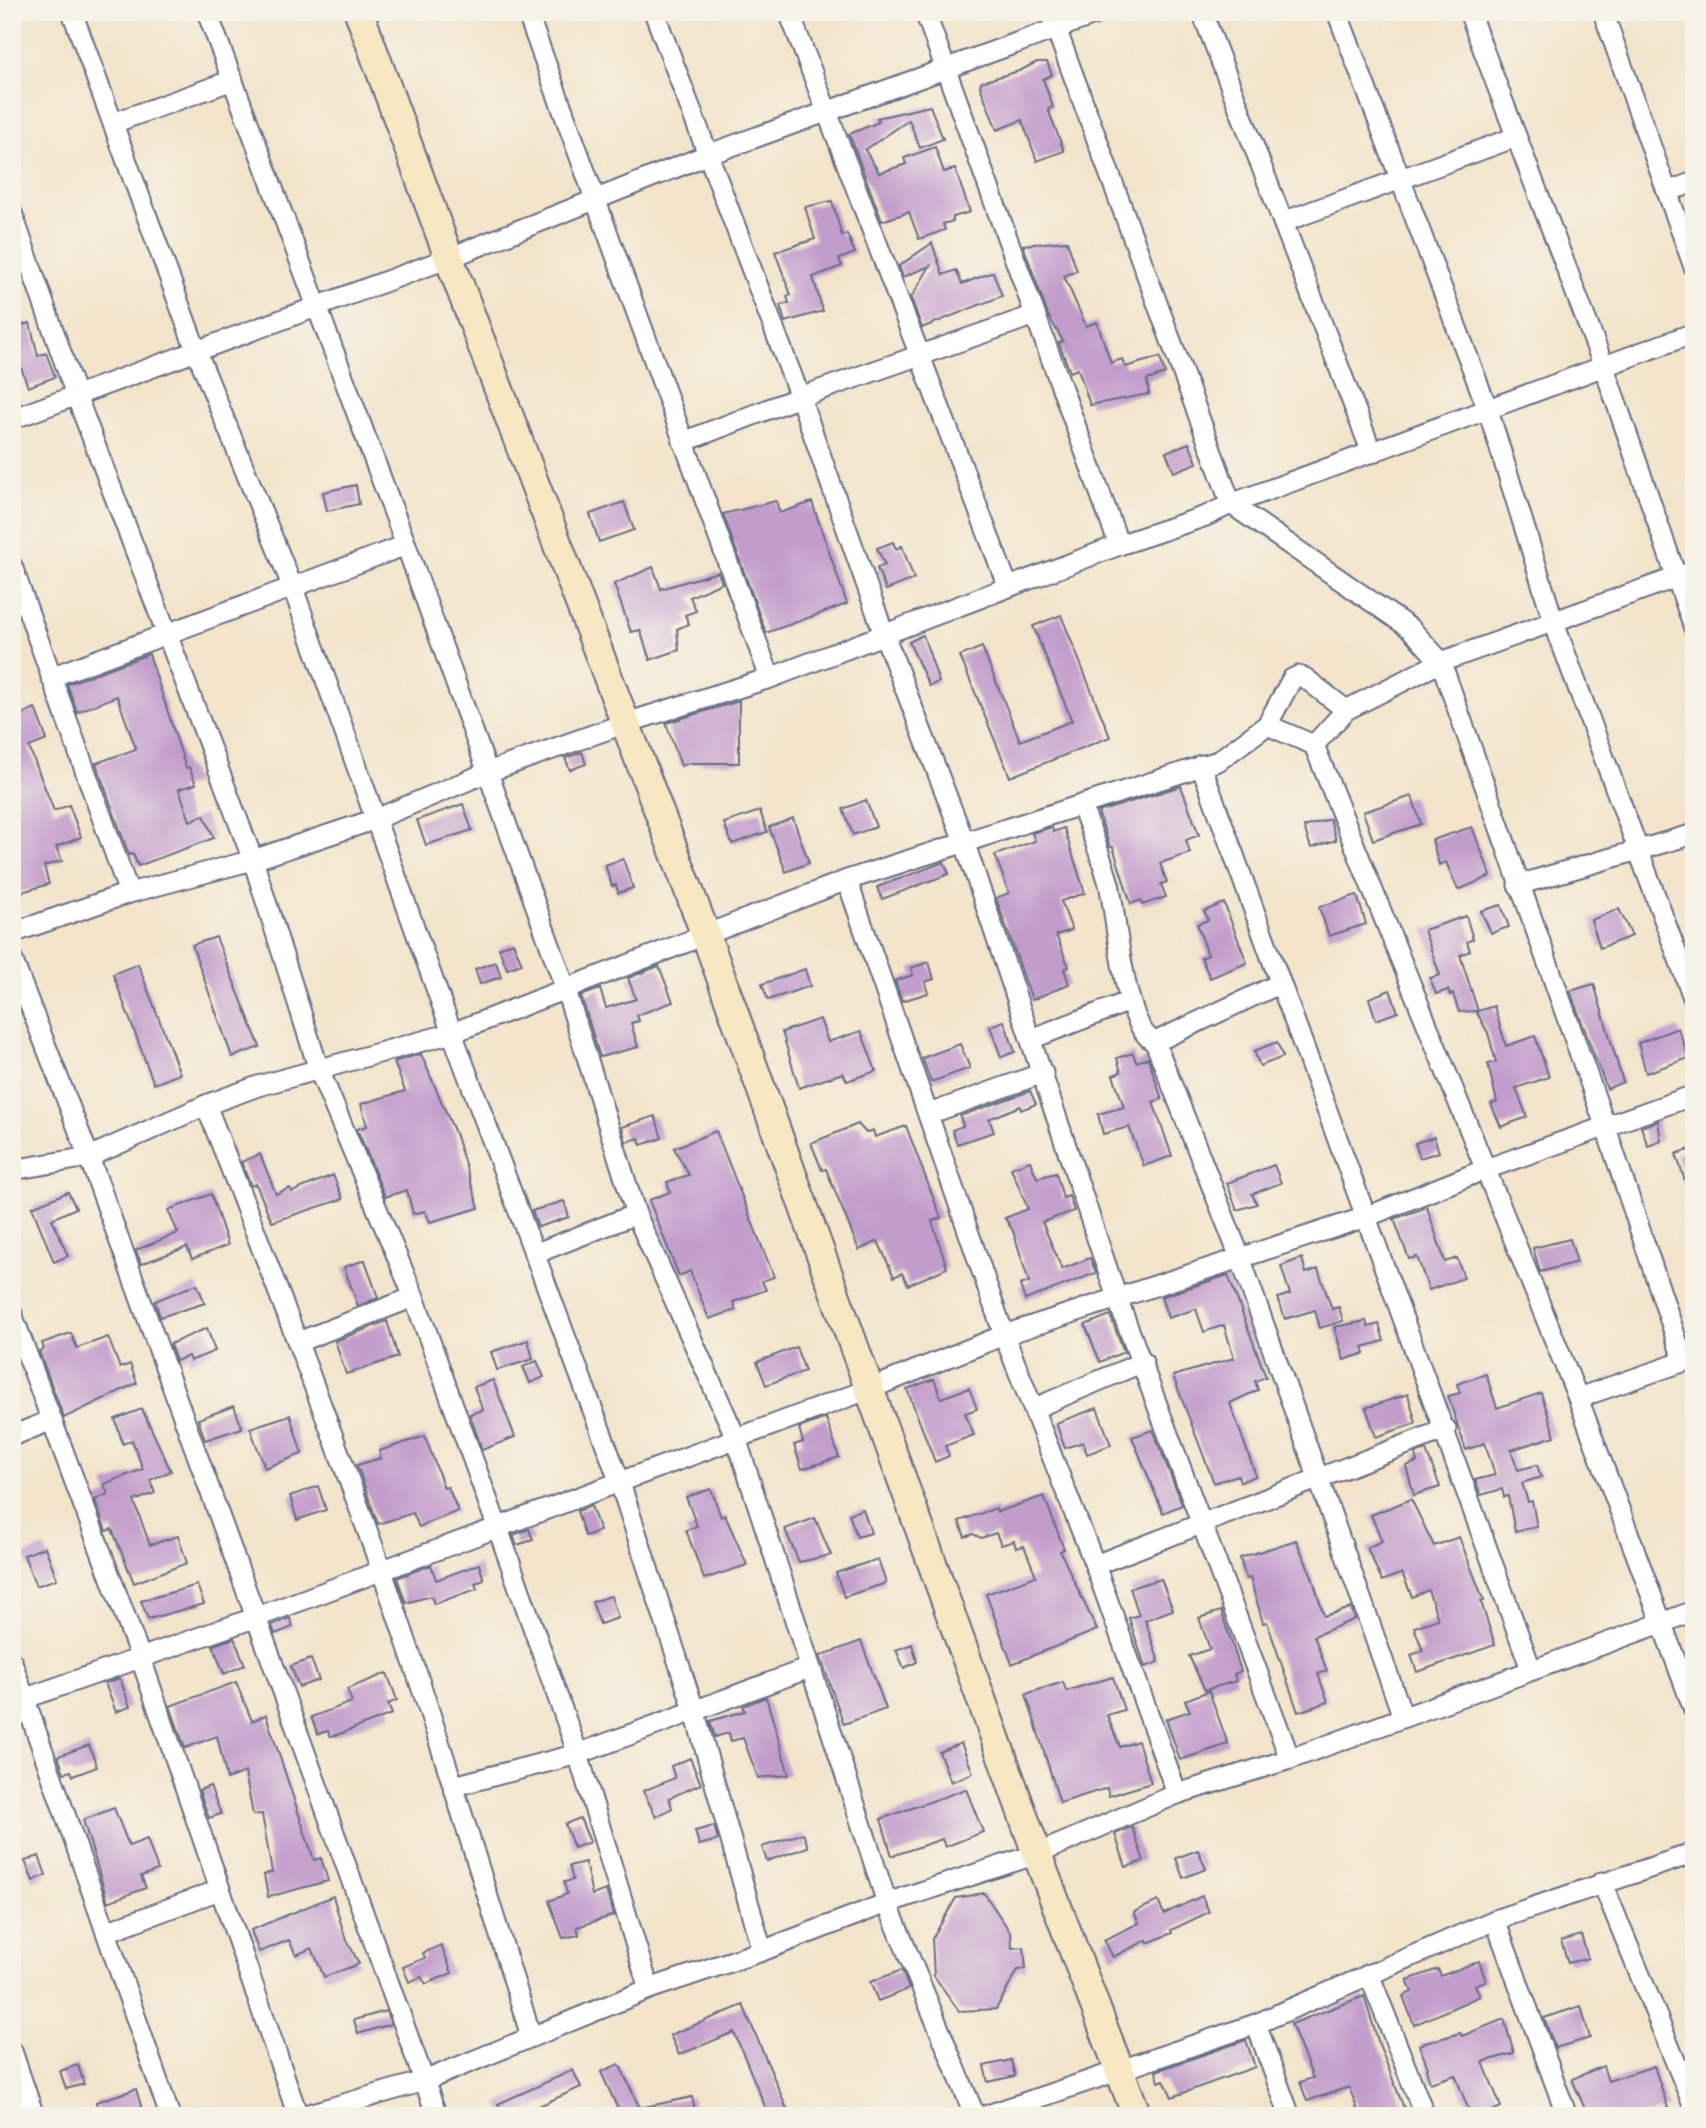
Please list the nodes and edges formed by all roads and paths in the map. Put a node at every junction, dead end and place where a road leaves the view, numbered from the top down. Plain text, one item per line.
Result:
1 (72, 12) edge
2 (207, 12) edge
3 (359, 12) edge
4 (527, 12) edge
5 (654, 12) edge
6 (789, 12) edge
7 (925, 12) edge
8 (1102, 12) edge
9 (1202, 12) edge
10 (1337, 12) edge
11 (1469, 12) edge
12 (1603, 12) edge
13 (1053, 20) edge
14 (946, 69) junction
15 (233, 80) junction
16 (827, 111) junction
17 (113, 123) junction
18 (1516, 137) junction
19 (707, 155) junction
20 (1401, 180) junction
21 (1694, 182) edge
22 (1667, 192) junction
23 (594, 199) junction
24 (12, 213) edge
25 (1283, 222) junction
26 (449, 258) junction
27 (1694, 267) edge
28 (317, 307) junction
29 (1035, 315) junction
30 (1694, 333) edge
31 (196, 350) junction
32 (920, 355) junction
33 (1604, 367) junction
34 (76, 395) junction
35 (800, 397) junction
36 (1488, 410) junction
37 (12, 419) edge
38 (683, 442) junction
39 (1372, 453) junction
40 (1231, 504) junction
41 (407, 545) junction
42 (1119, 545) junction
43 (12, 566) edge
44 (1685, 574) edge
45 (1009, 587) junction
46 (293, 588) junction
47 (1554, 623) junction
48 (1694, 628) edge
49 (167, 633) junction
50 (884, 634) junction
51 (1441, 662) junction
52 (51, 677) junction
53 (770, 678) junction
54 (1346, 710) junction
55 (626, 723) junction
56 (1267, 725) junction
57 (1314, 745) junction
58 (1201, 765) junction
59 (488, 772) junction
60 (1082, 806) junction
61 (376, 819) junction
62 (1694, 834) edge
63 (964, 841) junction
64 (1640, 848) junction
65 (253, 860) junction
66 (847, 880) junction
67 (1518, 885) junction
68 (129, 893) junction
69 (12, 933) edge
70 (705, 933) junction
71 (12, 959) edge
72 (1279, 984) junction
73 (565, 987) junction
74 (1694, 1000) edge
75 (1130, 1001) junction
76 (452, 1033) junction
77 (1031, 1039) junction
78 (1155, 1042) junction
79 (318, 1070) junction
80 (1043, 1073) junction
81 (1694, 1095) edge
82 (206, 1105) junction
83 (929, 1114) junction
84 (1606, 1128) junction
85 (89, 1157) junction
86 (1486, 1169) junction
87 (12, 1170) edge
88 (636, 1214) junction
89 (1366, 1217) junction
90 (534, 1254) junction
91 (1241, 1259) junction
92 (414, 1297) junction
93 (1117, 1298) junction
94 (12, 1314) edge
95 (1004, 1335) junction
96 (298, 1342) junction
97 (1689, 1360) edge
98 (1143, 1362) junction
99 (872, 1388) junction
100 (1578, 1398) junction
101 (1035, 1408) junction
102 (52, 1420) junction
103 (1446, 1429) junction
104 (12, 1436) edge
105 (736, 1438) junction
106 (1320, 1478) junction
107 (619, 1480) junction
108 (497, 1525) junction
109 (1200, 1526) junction
110 (1095, 1564) junction
111 (381, 1568) junction
112 (1694, 1611) edge
113 (257, 1617) junction
114 (1660, 1623) junction
115 (140, 1656) junction
116 (12, 1662) edge
117 (809, 1668) junction
118 (1531, 1669) junction
119 (19, 1700) edge
120 (1694, 1710) edge
121 (695, 1713) junction
122 (1403, 1717) junction
123 (578, 1754) junction
124 (1290, 1759) junction
125 (454, 1786) junction
126 (1177, 1794) junction
127 (1694, 1853) edge
128 (1037, 1854) junction
129 (1602, 1882) junction
130 (219, 1890) junction
131 (887, 1903) junction
132 (1495, 1920) junction
133 (106, 1932) junction
134 (762, 1951) junction
135 (1369, 1974) junction
136 (649, 1989) junction
137 (1256, 2024) junction
138 (531, 2036) junction
139 (12, 2052) edge
140 (1121, 2072) junction
141 (424, 2081) junction
142 (1694, 2107) edge
143 (34, 2116) edge
144 (170, 2116) edge
145 (300, 2116) edge
146 (436, 2116) edge
147 (975, 2116) edge
148 (985, 2116) edge
149 (1137, 2116) edge
150 (1290, 2116) edge
151 (1425, 2116) edge
152 (1567, 2116) edge

1 - 17 street
2 - 15 street
3 - 26 street
4 - 23 street
5 - 19 street
6 - 16 street
7 - 14 street
8 - 13 street
9 - 25 street
10 - 20 street
11 - 18 street
12 - 22 street
13 - 14 street
13 - 40 street
14 - 16 street
14 - 29 street
15 - 17 street
15 - 28 street
16 - 19 street
16 - 32 street
17 - 31 street
18 - 20 street
18 - 33 street
19 - 23 street
19 - 35 street
20 - 25 street
20 - 36 street
21 - 22 street
22 - 27 street
23 - 26 street
23 - 38 street
24 - 34 street
25 - 39 street
26 - 28 street
26 - 55 street
28 - 31 street
28 - 41 street
29 - 32 street
29 - 42 street
30 - 33 street
31 - 34 street
31 - 46 street
32 - 35 street
32 - 45 street
33 - 36 street
33 - 44 street
34 - 37 street
34 - 49 street
35 - 38 street
35 - 50 street
36 - 39 street
36 - 47 street
38 - 53 street
39 - 40 street
40 - 42 street
40 - 51 street
41 - 46 street
41 - 59 street
42 - 45 street
43 - 52 street
44 - 47 street
44 - 48 street
45 - 50 street
46 - 49 street
46 - 61 street
47 - 51 street
47 - 64 street
49 - 52 street
49 - 65 street
50 - 53 street
50 - 63 street
51 - 54 street
51 - 67 street
52 - 68 street
53 - 55 street
54 - 56 street
54 - 57 street
55 - 59 street
55 - 70 street
56 - 57 street
56 - 58 street
57 - 86 street
58 - 60 street
58 - 72 street
59 - 61 street
59 - 73 street
60 - 63 street
60 - 75 street
61 - 65 street
61 - 76 street
62 - 64 street
63 - 66 street
63 - 77 street
64 - 67 street
64 - 74 street
65 - 68 street
65 - 79 street
66 - 70 street
66 - 83 street
67 - 84 street
68 - 69 street
70 - 73 street
70 - 99 street
71 - 85 street
72 - 78 street
72 - 89 street
73 - 76 street
73 - 88 street
75 - 77 street
75 - 78 street
76 - 79 street
76 - 90 street
77 - 80 street
78 - 91 street
79 - 82 street
79 - 92 street
80 - 83 street
80 - 93 street
81 - 84 street
82 - 85 street
82 - 96 street
83 - 95 street
84 - 86 street
84 - 97 street
85 - 87 street
85 - 113 street
86 - 89 street
86 - 100 street
88 - 90 street
88 - 105 street
89 - 91 street
89 - 103 street
90 - 107 street
91 - 93 street
91 - 106 street
92 - 96 street
92 - 108 street
93 - 95 street
93 - 98 street
94 - 102 street
95 - 99 street
95 - 101 street
96 - 111 street
97 - 100 street
98 - 101 street
98 - 109 street
99 - 105 street
99 - 128 street
100 - 114 street
101 - 110 street
102 - 104 street
102 - 115 street
103 - 106 street
103 - 118 street
105 - 107 street
105 - 117 street
106 - 109 street
106 - 122 street
107 - 108 street
107 - 121 street
108 - 111 street
108 - 123 street
109 - 110 street
109 - 124 street
110 - 126 street
111 - 113 street
111 - 125 street
112 - 114 street
113 - 115 street
113 - 141 street
114 - 118 street
114 - 120 street
115 - 119 street
115 - 130 street
116 - 119 street
117 - 121 street
117 - 131 street
118 - 122 street
119 - 133 street
121 - 123 street
121 - 134 street
122 - 124 street
123 - 125 street
123 - 136 street
124 - 126 street
125 - 138 street
126 - 128 street
127 - 129 street
128 - 131 street
128 - 140 street
129 - 132 street
129 - 142 street
130 - 133 street
130 - 145 street
131 - 134 street
131 - 147 street
132 - 135 street
132 - 152 street
133 - 144 street
134 - 136 street
135 - 137 street
135 - 151 street
136 - 138 street
137 - 140 street
137 - 150 street
138 - 141 street
139 - 143 street
140 - 148 street
140 - 149 street
141 - 145 street
141 - 146 street

